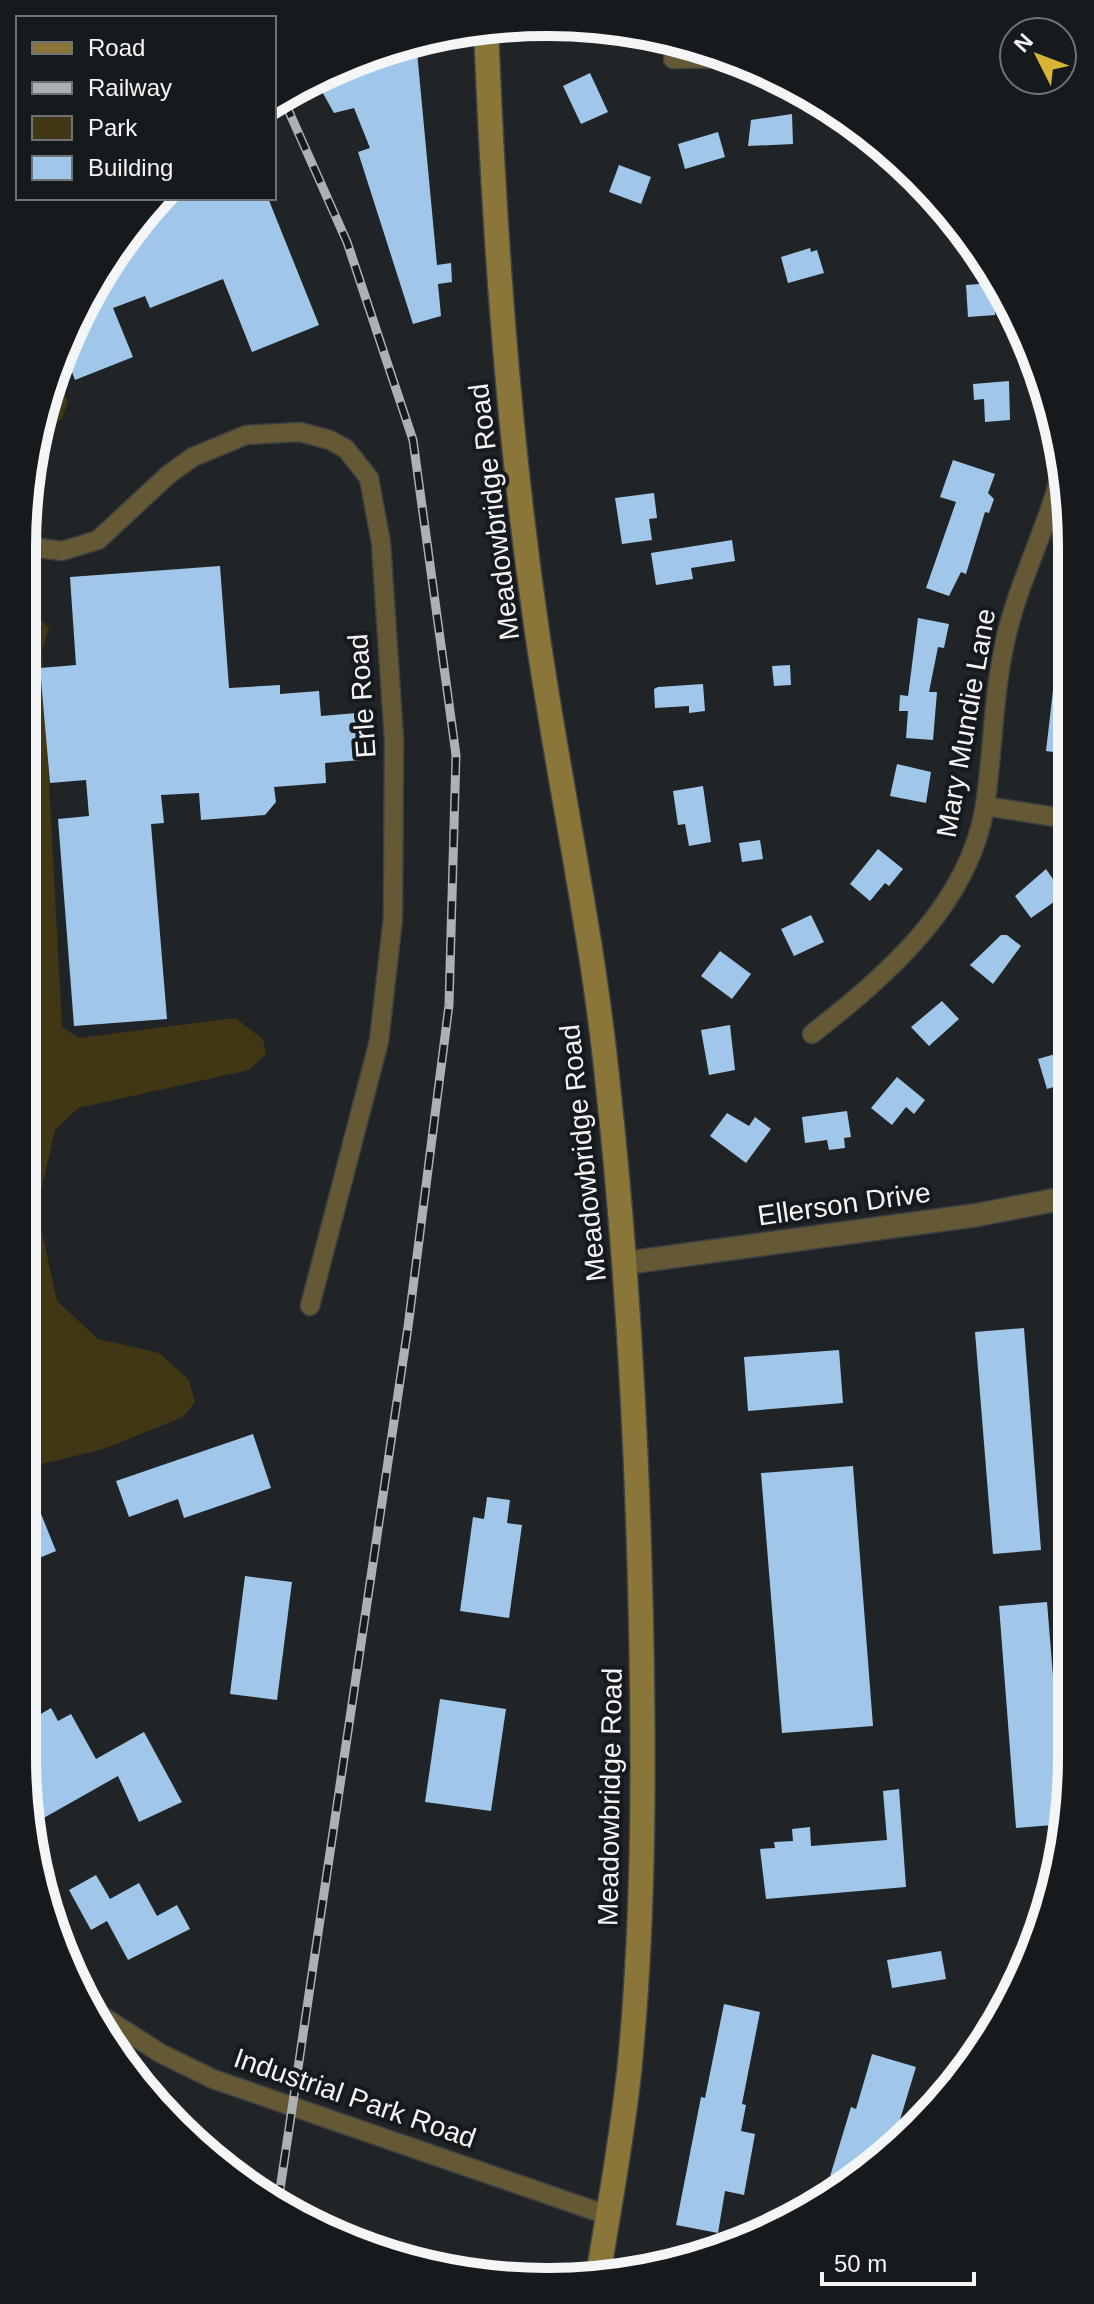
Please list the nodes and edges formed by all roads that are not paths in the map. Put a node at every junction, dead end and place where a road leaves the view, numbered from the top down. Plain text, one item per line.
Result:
1 (486, 39) edge
2 (673, 59) dead end
3 (697, 59) edge
4 (1056, 507) edge
5 (36, 548) edge
6 (985, 806) junction
7 (1058, 817) edge
8 (812, 1034) dead end
9 (1058, 1199) edge
10 (626, 1263) junction
11 (310, 1306) dead end
12 (109, 2021) edge
13 (607, 2215) junction
14 (600, 2265) edge

1 - 10 main road, Meadowbridge Road
2 - 3 street
4 - 6 street, Mary Mundie Lane
5 - 11 street, Erle Road
6 - 7 street
6 - 8 street, Mary Mundie Lane
9 - 10 street, Ellerson Drive
10 - 13 main road, Meadowbridge Road
12 - 13 street, Industrial Park Road
13 - 14 main road, Meadowbridge Road

